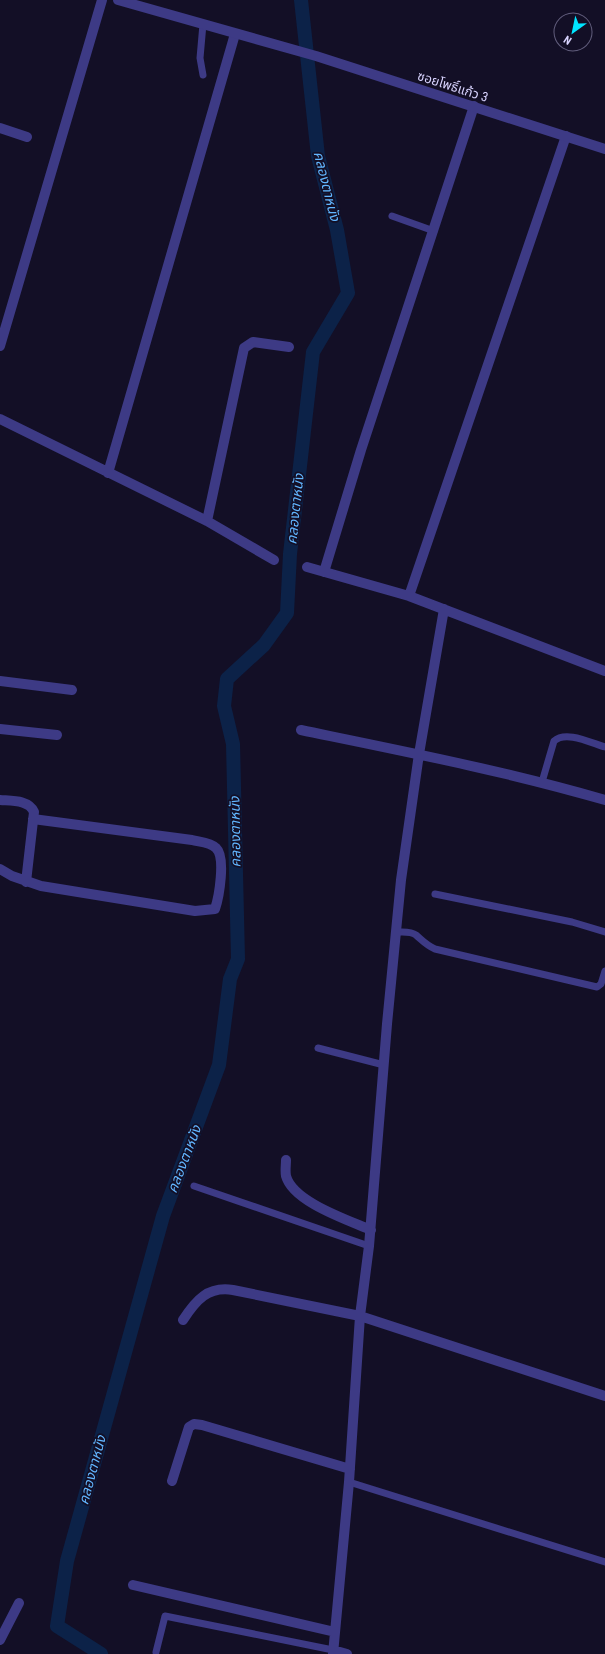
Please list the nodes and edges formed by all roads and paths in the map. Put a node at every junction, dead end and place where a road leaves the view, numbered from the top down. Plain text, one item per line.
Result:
1 (102, 0) edge
2 (118, 0) edge
3 (144, 4) edge
4 (204, 24) junction
5 (235, 34) junction
6 (203, 75) dead end
7 (474, 106) junction
8 (0, 128) edge
9 (566, 136) junction
10 (27, 137) dead end
11 (605, 150) edge
12 (392, 216) dead end
13 (434, 231) junction
14 (0, 346) edge
15 (289, 348) dead end
16 (0, 419) edge
17 (108, 473) junction
18 (208, 521) junction
19 (274, 560) dead end
20 (307, 567) dead end
21 (324, 572) junction
22 (409, 596) junction
23 (444, 609) junction
24 (605, 671) edge
25 (0, 681) edge
26 (72, 690) dead end
27 (0, 729) edge
28 (301, 730) dead end
29 (57, 735) dead end
30 (605, 747) edge
31 (419, 754) junction
32 (542, 782) junction
33 (0, 800) edge
34 (605, 800) edge
35 (33, 819) junction
36 (0, 869) edge
37 (26, 882) junction
38 (435, 894) dead end
39 (397, 932) junction
40 (605, 932) edge
41 (605, 971) edge
42 (318, 1048) dead end
43 (384, 1065) junction
44 (286, 1160) dead end
45 (194, 1186) dead end
46 (371, 1230) junction
47 (369, 1246) junction
48 (360, 1316) junction
49 (183, 1320) dead end
50 (605, 1396) edge
51 (350, 1469) junction
52 (172, 1481) dead end
53 (349, 1482) junction
54 (605, 1562) edge
55 (133, 1585) dead end
56 (19, 1603) dead end
57 (335, 1632) junction
58 (0, 1640) edge
59 (156, 1652) dead end
60 (333, 1652) edge
61 (347, 1654) edge

1 - 14 street
2 - 3 street, ซอยโพธิ์แก้ว 3
3 - 4 street, ซอยโพธิ์แก้ว 3
4 - 5 street, ซอยโพธิ์แก้ว 3
4 - 6 lane
5 - 7 street, ซอยโพธิ์แก้ว 3
5 - 17 street
7 - 9 street, ซอยโพธิ์แก้ว 3
7 - 13 street
8 - 10 street
9 - 11 street, ซอยโพธิ์แก้ว 3
9 - 22 street
12 - 13 lane
13 - 21 street
15 - 18 street
16 - 17 street
17 - 18 street
18 - 19 street
20 - 21 street
21 - 22 street
22 - 23 street
23 - 24 street
23 - 31 street
25 - 26 street
27 - 29 street
28 - 31 street
30 - 32 lane
31 - 32 street
31 - 39 street
32 - 34 street
33 - 35 street
35 - 37 street
35 - 37 street
36 - 37 street
38 - 40 lane
39 - 41 lane
39 - 43 street
42 - 43 lane
43 - 46 street
44 - 46 street
45 - 47 lane
46 - 47 street
47 - 48 street
48 - 49 street
48 - 50 street
48 - 51 street
51 - 52 street
51 - 53 street
53 - 54 lane
53 - 57 street
55 - 57 street
56 - 58 street
57 - 60 street
59 - 60 lane
60 - 61 street

